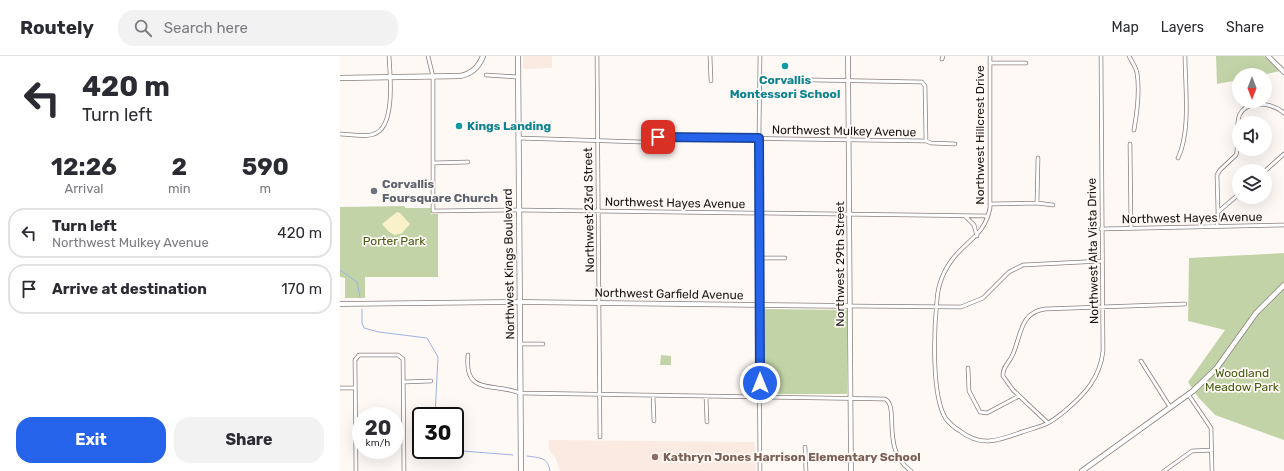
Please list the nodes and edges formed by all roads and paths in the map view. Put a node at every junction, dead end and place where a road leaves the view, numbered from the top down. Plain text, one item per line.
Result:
1 (389, 56) edge
2 (428, 56) edge
3 (483, 56) edge
4 (518, 56) edge
5 (597, 56) edge
6 (710, 56) edge
7 (760, 56) edge
8 (848, 56) edge
9 (990, 56) edge
10 (1100, 56) edge
11 (1130, 56) edge
12 (1185, 56) edge
13 (1268, 56) edge
14 (990, 63) junction
15 (1026, 63) dead end
16 (1284, 72) edge
17 (486, 75) dead end
18 (432, 77) junction
19 (518, 77) junction
20 (340, 78) edge
21 (390, 78) junction
22 (760, 80) junction
23 (711, 81) dead end
24 (849, 81) junction
25 (1284, 113) edge
26 (1134, 130) dead end
27 (340, 134) edge
28 (518, 138) junction
29 (759, 138) junction
30 (598, 140) junction
31 (849, 140) junction
32 (926, 141) junction
33 (955, 144) dead end
34 (1130, 144) dead end
35 (1284, 154) edge
36 (1038, 158) dead end
37 (1178, 158) dead end
38 (468, 162) dead end
39 (433, 163) junction
40 (1272, 165) edge
41 (1232, 200) edge
42 (1037, 203) junction
43 (990, 204) junction
44 (1053, 205) dead end
45 (518, 210) junction
46 (598, 211) junction
47 (1218, 212) junction
48 (758, 213) junction
49 (849, 215) junction
50 (965, 216) junction
51 (988, 216) junction
52 (1284, 225) edge
53 (1217, 226) junction
54 (1131, 228) junction
55 (1101, 229) junction
56 (977, 236) junction
57 (759, 258) junction
58 (785, 258) dead end
59 (1102, 261) junction
60 (1284, 285) edge
61 (521, 302) junction
62 (599, 303) junction
63 (340, 304) edge
64 (1185, 304) dead end
65 (759, 305) junction
66 (850, 306) junction
67 (1103, 307) junction
68 (936, 308) junction
69 (520, 344) junction
70 (543, 344) dead end
71 (468, 355) dead end
72 (1141, 361) dead end
73 (968, 368) dead end
74 (431, 381) dead end
75 (404, 382) junction
76 (340, 388) edge
77 (355, 388) junction
78 (520, 393) junction
79 (1188, 394) junction
80 (600, 395) junction
81 (653, 396) junction
82 (1019, 396) junction
83 (706, 397) junction
84 (760, 397) junction
85 (850, 398) junction
86 (1170, 407) junction
87 (654, 421) dead end
88 (707, 422) dead end
89 (1048, 423) junction
90 (600, 437) dead end
91 (806, 447) dead end
92 (1212, 450) junction
93 (356, 471) edge
94 (404, 471) edge
95 (520, 471) edge
96 (760, 471) edge
97 (806, 471) edge
98 (851, 471) edge
99 (911, 471) edge
100 (1082, 471) edge
101 (1164, 471) edge
102 (1212, 471) edge

1 - 21 street
2 - 18 street
3 - 18 main road
4 - 19 main road, Northwest Kings Boulevard
5 - 30 street, Northwest 23rd Street
6 - 23 street
7 - 22 street
8 - 24 street, Northwest 29th Street
9 - 14 street, Northwest Hillcrest Drive
10 - 55 street, Northwest Alta Vista Drive
11 - 26 street
12 - 37 street
13 - 16 street
14 - 15 street
14 - 43 street, Northwest Hillcrest Drive
17 - 19 street
18 - 21 main road
18 - 39 street
19 - 28 main road, Northwest Kings Boulevard
20 - 21 main road
21 - 27 street
22 - 24 street
22 - 29 street
24 - 31 street, Northwest 29th Street
24 - 32 street
25 - 47 street
28 - 30 street, Northwest Mulkey Avenue
28 - 45 main road, Northwest Kings Boulevard
29 - 30 street, Northwest Mulkey Avenue
29 - 31 street, Northwest Mulkey Avenue
29 - 48 street
30 - 46 street, Northwest 23rd Street
31 - 32 street, Northwest Mulkey Avenue
31 - 49 street, Northwest 29th Street
32 - 33 street, Northwest Mulkey Avenue
34 - 54 street
35 - 40 street
36 - 42 street
38 - 39 street
39 - 45 street, Northwest Hayes Avenue
41 - 47 street
42 - 43 street
42 - 44 street
43 - 51 street, Northwest Hillcrest Drive
45 - 46 street, Northwest Hayes Avenue
45 - 61 main road, Northwest Kings Boulevard
46 - 48 street, Northwest Hayes Avenue
46 - 62 street, Northwest 23rd Street
47 - 53 street
48 - 49 street, Northwest Hayes Avenue
48 - 57 street
49 - 50 street, Northwest Hayes Avenue
49 - 66 street, Northwest 29th Street
50 - 51 street, Northwest Hayes Avenue
50 - 56 street
51 - 56 street, Northwest Hillcrest Drive
52 - 53 street, Northwest Hayes Avenue
53 - 54 street, Northwest Hayes Avenue
54 - 55 street, Northwest Hayes Avenue
55 - 59 street, Northwest Alta Vista Drive
56 - 68 street, Northwest Hillcrest Drive
57 - 58 street
57 - 65 street
59 - 67 street, Northwest Alta Vista Drive
59 - 68 street, Northwest Garfield Avenue
60 - 79 main road
61 - 62 street, Northwest Garfield Avenue
61 - 63 street, Northwest Garfield Avenue
61 - 69 main road, Northwest Kings Boulevard
62 - 65 street, Northwest Garfield Avenue
62 - 80 street, Northwest 23rd Street
64 - 67 street
65 - 66 street, Northwest Garfield Avenue
65 - 84 street
66 - 68 street, Northwest Garfield Avenue
66 - 85 street, Northwest 29th Street
67 - 82 street
67 - 89 street, Northwest Alta Vista Drive
68 - 89 street, Northwest Hillcrest Drive
69 - 70 street
69 - 78 main road, Northwest Kings Boulevard
71 - 78 street
72 - 86 street
73 - 82 street
74 - 75 street
75 - 77 street
75 - 94 street
76 - 77 street
77 - 93 street
78 - 80 street
78 - 95 main road, Northwest Kings Boulevard
79 - 86 main road
79 - 92 street
80 - 81 street
80 - 90 street, Northwest 23rd Street
81 - 83 street
81 - 87 street
82 - 89 street
83 - 84 street
83 - 88 street
84 - 85 street
84 - 96 street
85 - 98 street, Northwest 29th Street
85 - 99 street
86 - 100 main road
91 - 97 street
92 - 101 street
92 - 102 street

